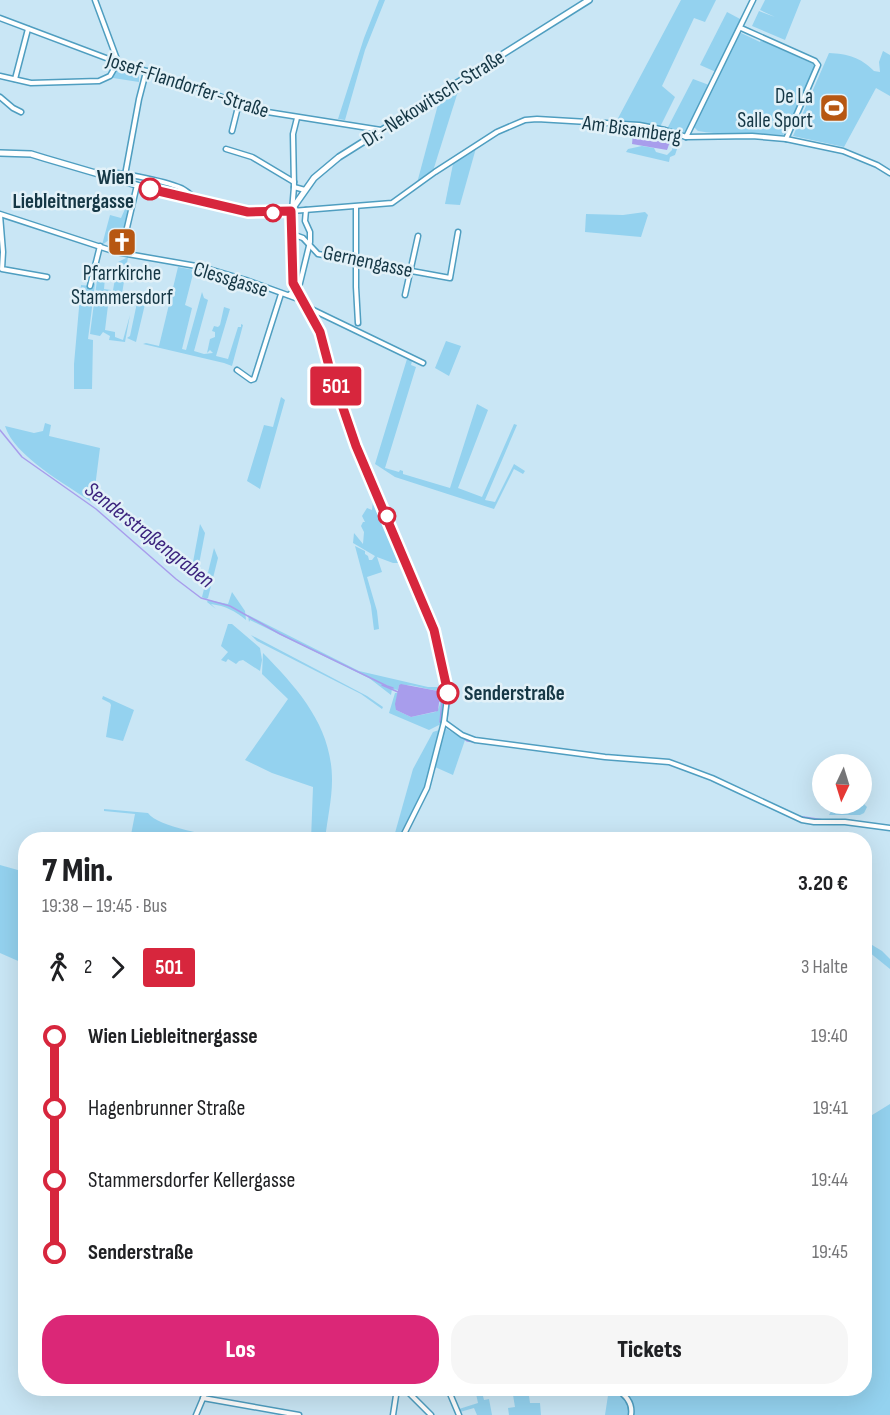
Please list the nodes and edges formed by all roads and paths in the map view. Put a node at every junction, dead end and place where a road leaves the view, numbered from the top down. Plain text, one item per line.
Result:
1 (96, 0) edge
2 (589, 0) edge
3 (753, 0) edge
4 (0, 18) edge
5 (741, 28) junction
6 (28, 29) junction
7 (118, 62) junction
8 (146, 72) junction
9 (0, 76) edge
10 (15, 79) junction
11 (0, 97) edge
12 (239, 103) junction
13 (21, 112) dead end
14 (297, 118) junction
15 (381, 130) junction
16 (232, 131) dead end
17 (686, 137) junction
18 (786, 139) junction
19 (226, 148) dead end
20 (0, 153) edge
21 (93, 173) junction
22 (890, 173) edge
23 (125, 175) junction
24 (137, 185) junction
25 (294, 185) junction
26 (305, 190) junction
27 (201, 200) junction
28 (356, 207) junction
29 (306, 209) junction
30 (291, 211) junction
31 (0, 214) edge
32 (126, 232) dead end
33 (458, 232) dead end
34 (292, 234) junction
35 (418, 236) dead end
36 (309, 245) junction
37 (100, 246) junction
38 (356, 261) junction
39 (412, 271) junction
40 (47, 277) dead end
41 (90, 286) dead end
42 (296, 289) junction
43 (280, 294) junction
44 (290, 295) junction
45 (405, 295) dead end
46 (302, 300) junction
47 (306, 307) junction
48 (358, 323) dead end
49 (423, 363) dead end
50 (237, 370) dead end
51 (444, 724) junction
52 (890, 828) edge
53 (405, 832) edge
54 (396, 1396) edge
55 (412, 1396) edge
56 (451, 1396) edge
57 (625, 1396) edge
58 (203, 1398) joint
59 (196, 1415) edge
60 (299, 1415) edge
61 (393, 1415) edge
62 (431, 1415) edge
63 (459, 1415) edge
64 (631, 1415) edge

1 - 7 street
2 - 15 main road, Dr.-Nekowitsch-Straße
3 - 5 street
4 - 6 street, Josef-Flandorfer-Straße
5 - 17 street
5 - 18 street
6 - 7 street, Josef-Flandorfer-Straße
6 - 10 street
7 - 8 street, Josef-Flandorfer-Straße
7 - 10 street
8 - 12 street, Josef-Flandorfer-Straße
8 - 23 street
9 - 10 street
11 - 13 street
12 - 14 street, Josef-Flandorfer-Straße
12 - 16 street
14 - 15 street, Josef-Flandorfer-Straße
14 - 25 street
15 - 26 main road, Dr.-Nekowitsch-Straße
17 - 18 street, Am Bisamberg
17 - 28 street, Am Bisamberg
18 - 22 street, Am Bisamberg
19 - 25 street
20 - 21 main road
21 - 23 street
21 - 24 main road
23 - 27 street
24 - 27 main road
24 - 32 street
25 - 26 street
25 - 30 street
26 - 30 main road, Dr.-Nekowitsch-Straße
27 - 30 main road
28 - 29 street
28 - 38 street
29 - 30 street
29 - 36 street
30 - 34 street
31 - 37 street, Clessgasse
31 - 40 street
33 - 39 street, Gernengasse
34 - 36 street, Gernengasse
34 - 42 street
35 - 39 street
36 - 38 street, Gernengasse
36 - 42 street
37 - 41 street
37 - 43 street, Clessgasse
38 - 39 street, Gernengasse
38 - 48 street
39 - 45 street
42 - 44 street, Clessgasse
42 - 46 street
43 - 44 street, Clessgasse
43 - 50 street
44 - 46 street, Clessgasse
46 - 47 street
47 - 49 street
47 - 51 street
51 - 52 street
51 - 53 street
54 - 61 street
55 - 62 street
56 - 63 street
57 - 64 street
58 - 59 street
58 - 60 street

